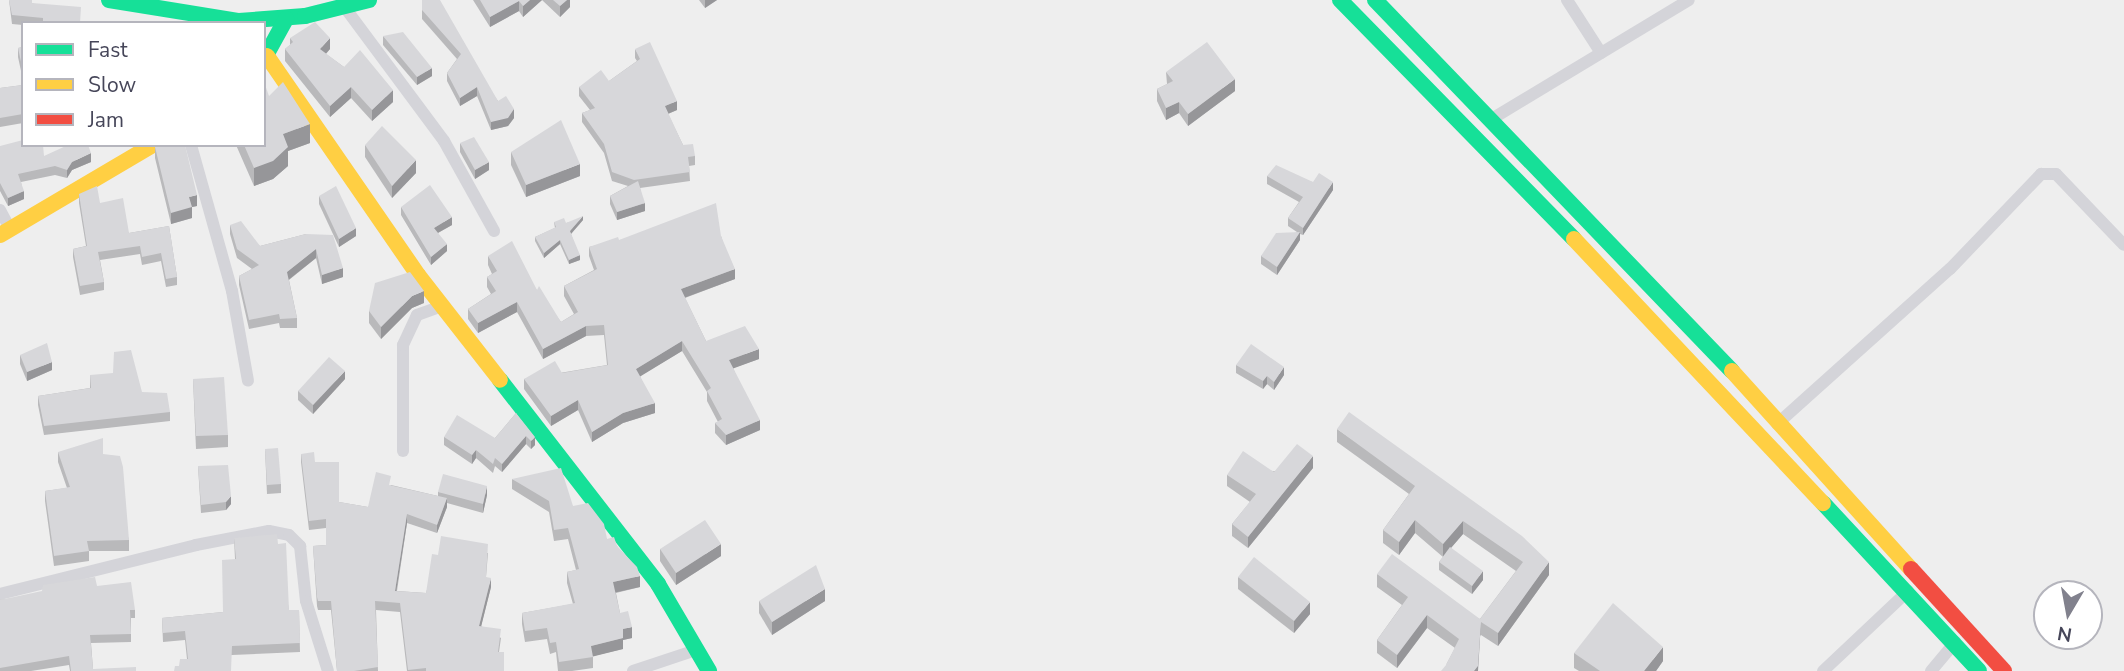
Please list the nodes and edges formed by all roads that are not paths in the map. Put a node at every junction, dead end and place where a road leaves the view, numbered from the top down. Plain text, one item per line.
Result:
1 (109, 0) edge
2 (369, 0) edge
3 (1340, 0) edge
4 (1374, 0) edge
5 (1567, 0) edge
6 (1689, 0) edge
7 (346, 9) junction
8 (286, 19) junction
9 (1601, 53) junction
10 (266, 57) edge
11 (1490, 120) junction
12 (150, 147) edge
13 (192, 147) edge
14 (0, 210) edge
15 (494, 231) dead end
16 (5, 232) edge
17 (2124, 245) edge
18 (442, 306) junction
19 (1675, 309) junction
20 (1657, 324) junction
21 (248, 381) dead end
22 (1777, 424) junction
23 (403, 451) dead end
24 (1908, 591) junction
25 (0, 594) edge
26 (1955, 642) junction
27 (696, 650) junction
28 (328, 671) edge
29 (634, 671) edge
30 (709, 671) edge
31 (1822, 671) edge
32 (1931, 671) edge
33 (1979, 671) edge
34 (2004, 671) edge

1 - 8 main road
2 - 7 main road
3 - 20 main road
4 - 11 main road
5 - 9 street
6 - 9 street
7 - 8 main road
7 - 15 street
8 - 10 main road
9 - 11 street
10 - 18 main road
11 - 19 main road
12 - 16 main road
13 - 21 street
14 - 16 street
17 - 22 street
18 - 23 street
18 - 27 main road
19 - 20 main road
19 - 22 main road
20 - 24 main road
22 - 34 main road
24 - 26 main road
24 - 31 street
25 - 28 street
26 - 32 street
26 - 33 main road
27 - 29 street
27 - 30 main road

